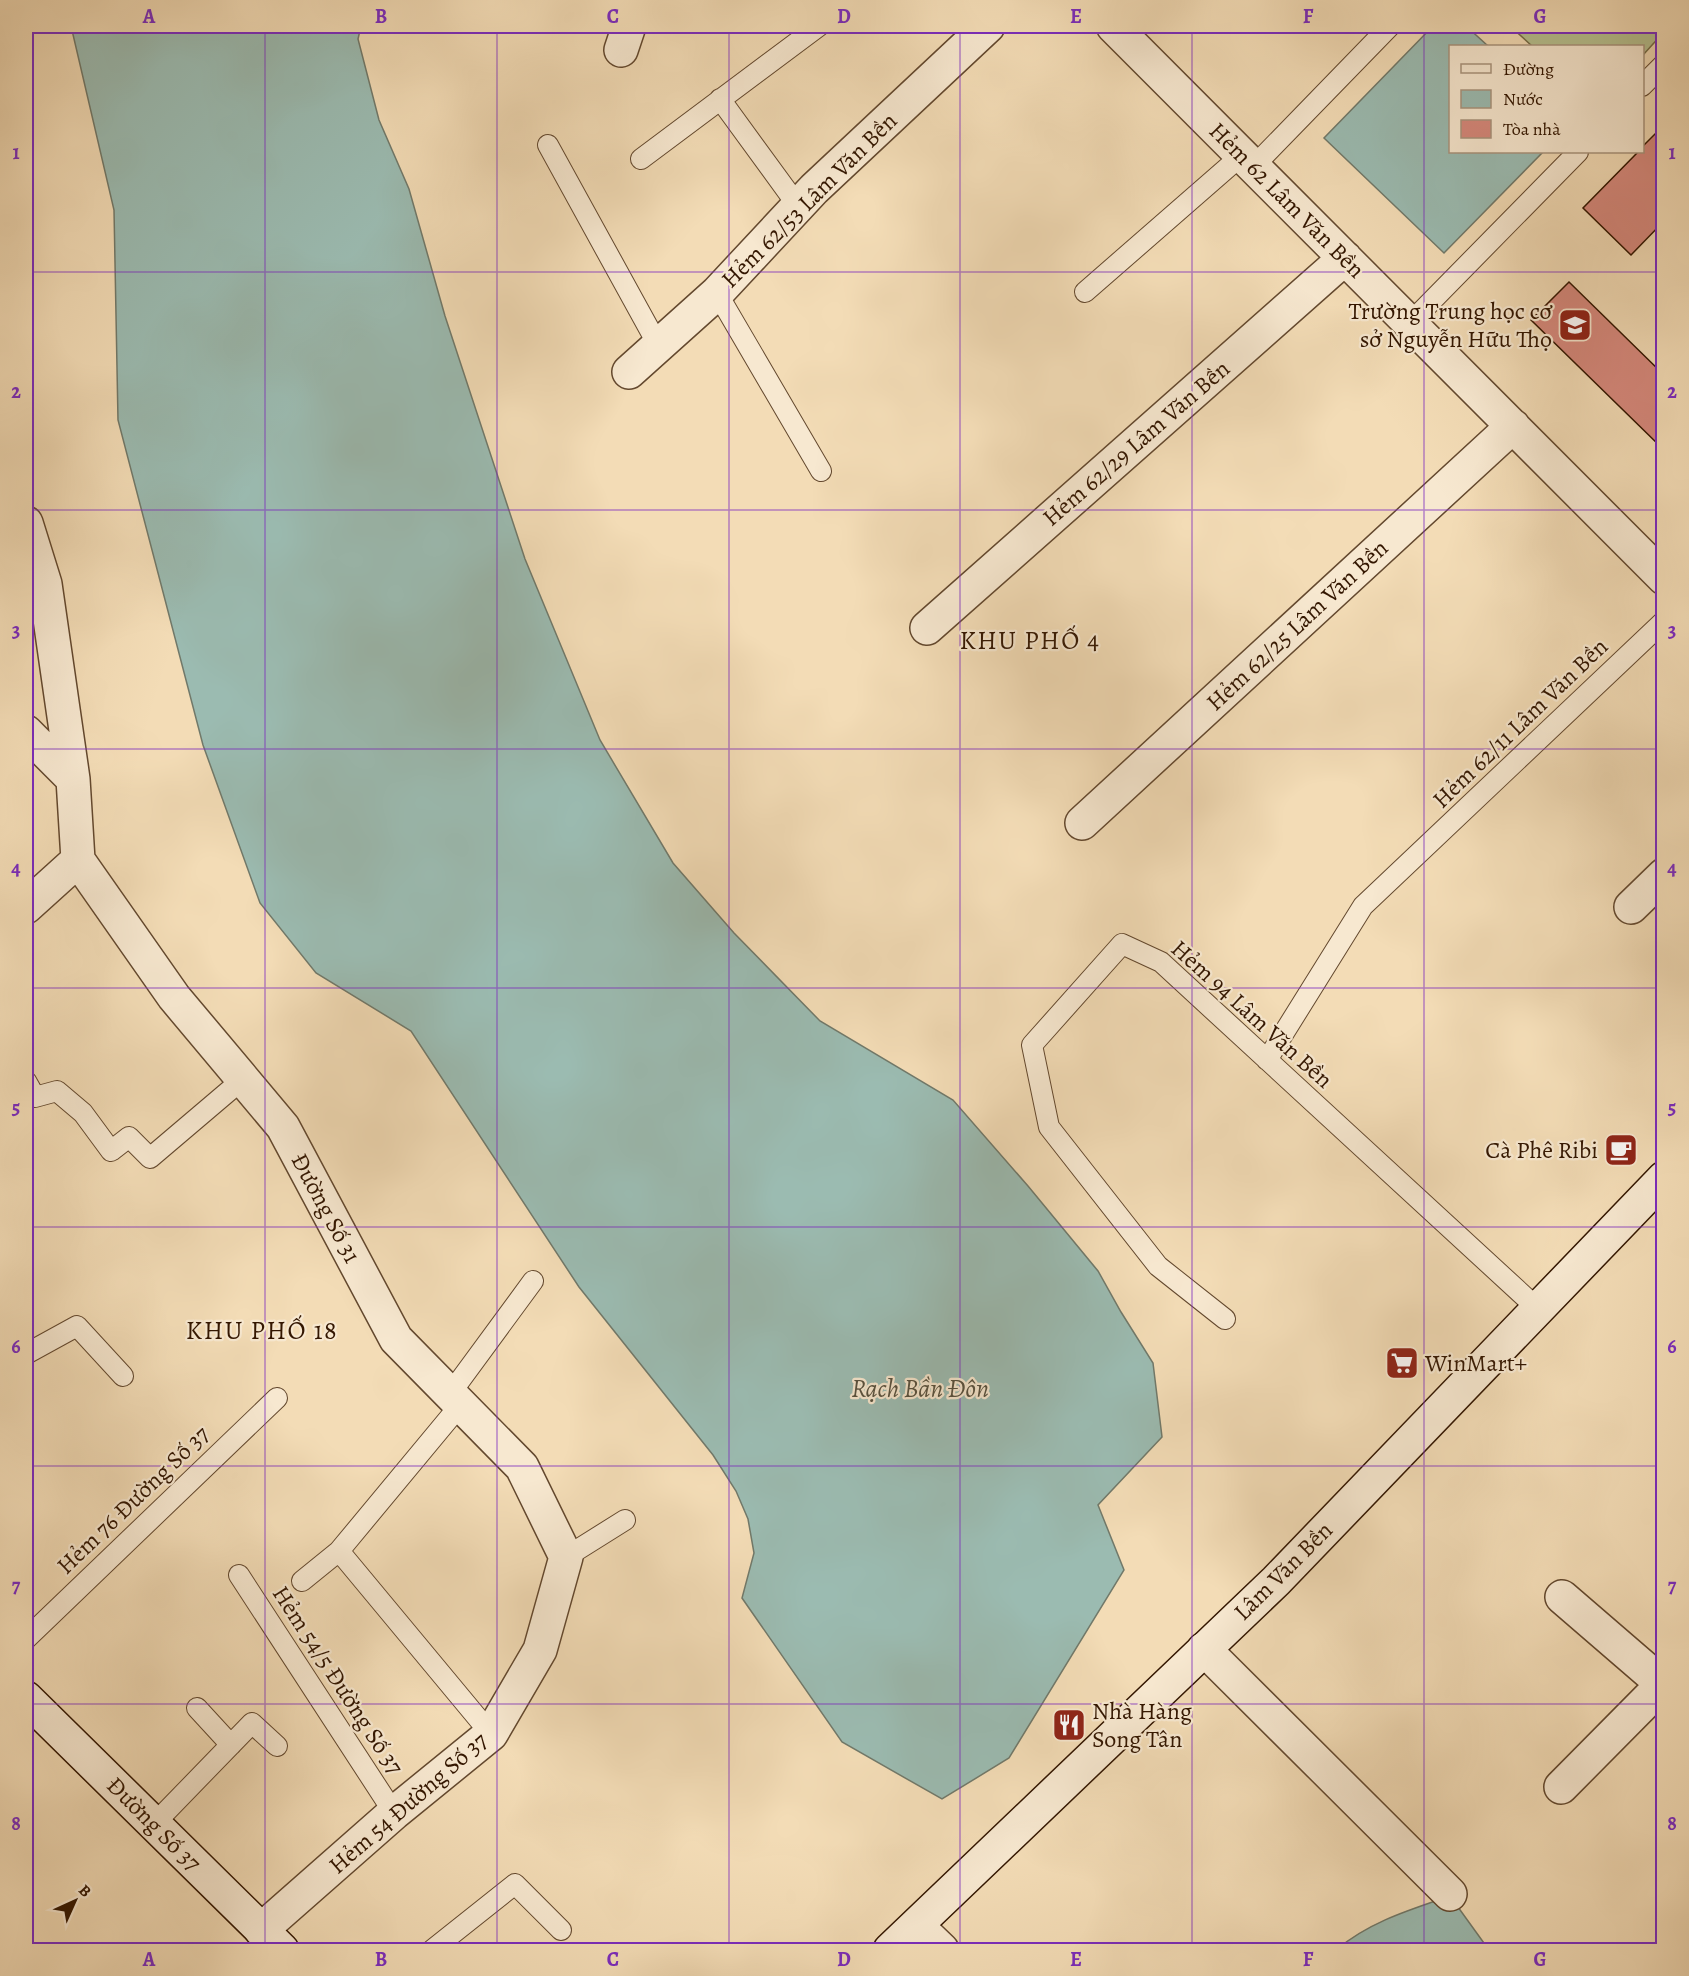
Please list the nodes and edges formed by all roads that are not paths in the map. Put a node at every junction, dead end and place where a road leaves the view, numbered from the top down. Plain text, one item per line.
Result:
1 (819, 26) edge
2 (988, 26) edge
3 (1113, 26) edge
4 (1390, 26) edge
5 (1664, 64) edge
6 (1644, 84) edge
7 (720, 99) junction
8 (548, 145) dead end
9 (1577, 153) edge
10 (641, 159) dead end
11 (1248, 161) junction
12 (798, 206) junction
13 (1345, 258) junction
14 (1085, 292) dead end
15 (717, 293) junction
16 (1410, 323) junction
17 (658, 345) junction
18 (629, 372) dead end
19 (1513, 426) junction
20 (821, 471) dead end
21 (26, 523) edge
22 (1664, 578) edge
23 (1664, 621) edge
24 (927, 628) dead end
25 (26, 732) edge
26 (73, 779) junction
27 (1082, 823) dead end
28 (78, 860) junction
29 (1664, 875) edge
30 (26, 906) edge
31 (1631, 907) dead end
32 (1267, 1060) junction
33 (243, 1079) junction
34 (26, 1081) edge
35 (1664, 1178) edge
36 (533, 1281) dead end
37 (1538, 1309) junction
38 (1225, 1319) dead end
39 (26, 1354) edge
40 (123, 1376) dead end
41 (277, 1398) dead end
42 (455, 1399) junction
43 (625, 1520) dead end
44 (339, 1551) junction
45 (566, 1557) junction
46 (239, 1575) dead end
47 (302, 1581) dead end
48 (1563, 1597) dead end
49 (26, 1640) edge
50 (1204, 1649) junction
51 (1663, 1684) edge
52 (26, 1698) edge
53 (197, 1708) dead end
54 (491, 1734) junction
55 (231, 1744) junction
56 (277, 1746) dead end
57 (1561, 1787) dead end
58 (394, 1813) junction
59 (154, 1824) junction
60 (1450, 1894) dead end
61 (916, 1926) junction
62 (561, 1930) dead end
63 (272, 1940) edge
64 (432, 1950) edge
65 (890, 1950) edge
66 (942, 1950) edge

1 - 7 lane
2 - 12 street, Hẻm 62/53 Lâm Văn Bền
3 - 11 street, Hẻm 62 Lâm Văn Bền
4 - 11 lane
5 - 6 lane
7 - 10 lane
7 - 12 lane
8 - 17 lane
9 - 16 lane
11 - 13 street, Hẻm 62 Lâm Văn Bền
11 - 14 lane
12 - 15 street, Hẻm 62/53 Lâm Văn Bền
13 - 16 street, Hẻm 62 Lâm Văn Bền
13 - 24 street, Hẻm 62/29 Lâm Văn Bền
15 - 17 street, Hẻm 62/53 Lâm Văn Bền
15 - 20 lane
16 - 19 street, Hẻm 62 Lâm Văn Bền
17 - 18 street, Hẻm 62/53 Lâm Văn Bền
19 - 22 street, Hẻm 62 Lâm Văn Bền
19 - 27 street, Hẻm 62/25 Lâm Văn Bền
21 - 26 street
23 - 32 lane, Hẻm 62/11 Lâm Văn Bền
25 - 26 street
26 - 28 street
28 - 30 street
28 - 33 street, Đường Số 31
29 - 31 street
32 - 37 lane, Hẻm 94 Lâm Văn Bền
32 - 38 lane, Hẻm 94 Lâm Văn Bền
33 - 34 lane
33 - 42 street, Đường Số 31
35 - 37 street, Lâm Văn Bền
36 - 42 lane
37 - 50 street, Lâm Văn Bền
39 - 40 lane
41 - 49 lane, Hẻm 76 Đường Số 37
42 - 44 lane
42 - 45 street, Đường Số 31
43 - 45 lane
44 - 47 lane
44 - 54 lane
45 - 54 street, Hẻm 54 Đường Số 37
46 - 58 lane, Hẻm 54/5 Đường Số 37
48 - 51 street
50 - 60 street
50 - 61 street, Lâm Văn Bền
51 - 57 street
52 - 59 street, Đường Số 37
53 - 55 lane
54 - 58 street, Hẻm 54 Đường Số 37
55 - 56 lane
55 - 59 lane
58 - 63 street, Hẻm 54 Đường Số 37
59 - 63 street, Đường Số 37
61 - 65 street, Lâm Văn Bền
61 - 66 street
62 - 64 lane

